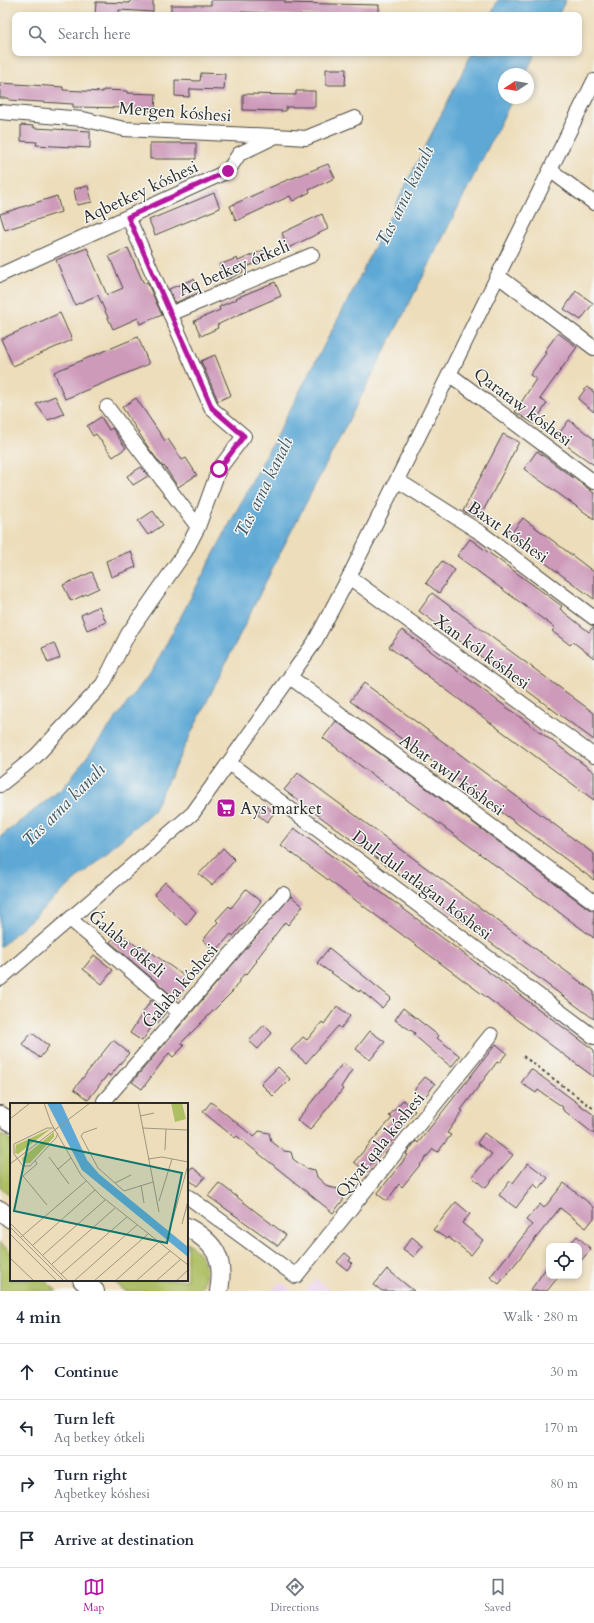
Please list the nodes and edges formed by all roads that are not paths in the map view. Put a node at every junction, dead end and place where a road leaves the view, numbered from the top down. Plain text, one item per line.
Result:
1 (594, 81) edge
2 (0, 112) edge
3 (355, 118) dead end
4 (276, 136) junction
5 (550, 170) junction
6 (594, 203) edge
7 (128, 217) junction
8 (312, 255) dead end
9 (0, 275) edge
10 (498, 276) junction
11 (170, 314) junction
12 (594, 348) edge
13 (449, 374) junction
14 (107, 407) dead end
15 (397, 480) junction
16 (594, 482) edge
17 (198, 527) junction
18 (349, 577) junction
19 (594, 618) edge
20 (290, 677) junction
21 (594, 756) edge
22 (229, 762) junction
23 (0, 785) edge
24 (283, 894) dead end
25 (594, 902) edge
26 (70, 919) junction
27 (0, 979) edge
28 (180, 1013) junction
29 (491, 1035) dead end
30 (594, 1037) edge
31 (104, 1101) dead end
32 (0, 1116) edge
33 (10, 1121) edge
34 (188, 1197) edge
35 (0, 1210) edge
36 (10, 1218) edge
37 (188, 1228) edge
38 (83, 1281) edge
39 (95, 1291) edge
40 (219, 1291) edge

1 - 5 street
2 - 4 street, Mergen kóshesi
3 - 4 street, Aqbetkey kóshesi
4 - 7 street, Aqbetkey kóshesi
5 - 6 street
5 - 10 street
7 - 9 street, Aqbetkey kóshesi
7 - 11 street, Aq betkey ótkeli
8 - 11 street, Aq betkey ótkeli
10 - 12 street
10 - 13 street
11 - 17 street, Aq betkey ótkeli
13 - 15 street
13 - 16 street, Qarataw kóshesi
14 - 17 street
15 - 18 street
15 - 19 street, Baxıt kóshesi
17 - 23 street
18 - 20 street
18 - 21 street, Xan kól kóshesi
20 - 22 street
20 - 25 street, Abat awıl kóshesi
22 - 26 street
22 - 30 street, Dul-dul atlaǵan kóshesi
24 - 28 street, Ǵalaba kóshesi
26 - 27 street
26 - 28 street, Ǵalaba ótkeli
28 - 31 street, Ǵalaba kóshesi
29 - 34 street, Qiyat qala kóshesi
32 - 33 main road
35 - 36 main road
37 - 40 main road
38 - 39 main road

